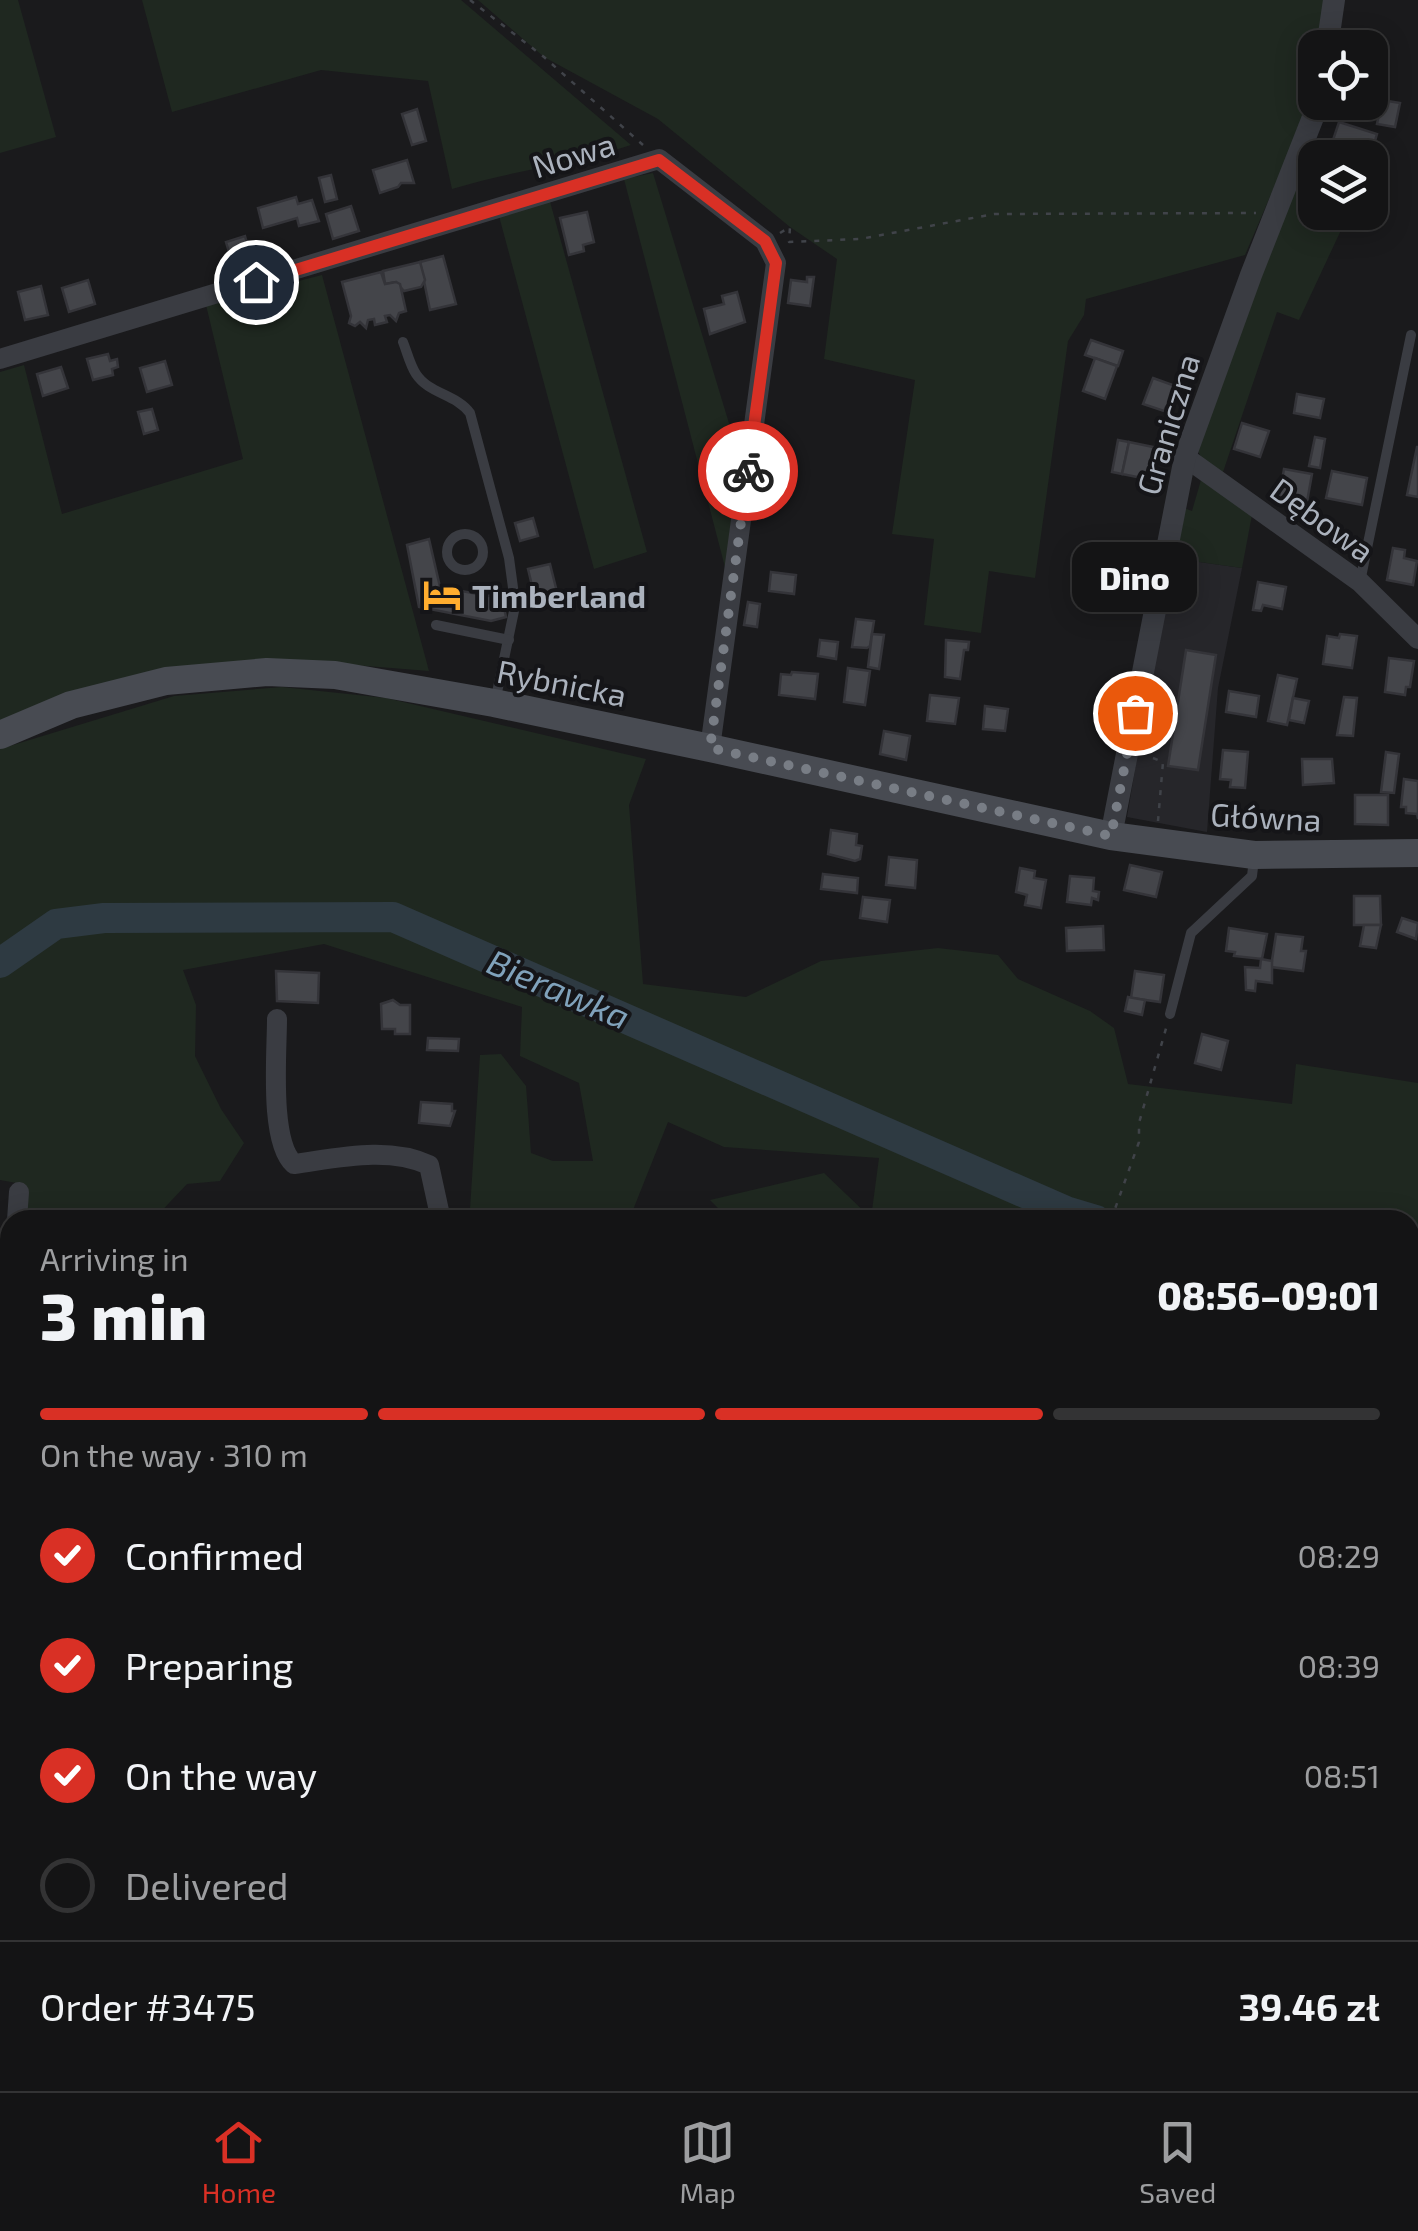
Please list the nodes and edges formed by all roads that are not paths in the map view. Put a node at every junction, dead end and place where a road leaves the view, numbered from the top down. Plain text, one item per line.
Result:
1 (1334, 0) edge
2 (1330, 30) edge
3 (1311, 120) edge
4 (1411, 334) dead end
5 (403, 342) dead end
6 (0, 360) edge
7 (1185, 457) junction
8 (505, 542) junction
9 (482, 548) dead end
10 (1360, 582) junction
11 (436, 625) dead end
12 (1418, 639) edge
13 (509, 640) junction
14 (494, 703) junction
15 (0, 735) edge
16 (710, 748) junction
17 (1111, 836) junction
18 (1418, 853) edge
19 (1254, 855) junction
20 (1170, 1014) road end
21 (277, 1019) dead end
22 (19, 1192) dead end
23 (18, 1210) edge
24 (438, 1210) edge

1 - 2 street
3 - 7 street, Graniczna
4 - 10 lane
5 - 8 lane
6 - 16 street, Nowa
7 - 10 street, Dębowa
7 - 17 street, Graniczna
8 - 9 lane
8 - 13 lane
10 - 12 street, Dębowa
11 - 13 lane
13 - 14 lane
14 - 15 main road, Rybnicka
14 - 16 main road, Rybnicka
16 - 17 main road, Rybnicka
17 - 19 main road, Główna
18 - 19 main road, Główna
19 - 20 lane
21 - 24 street
22 - 23 street

